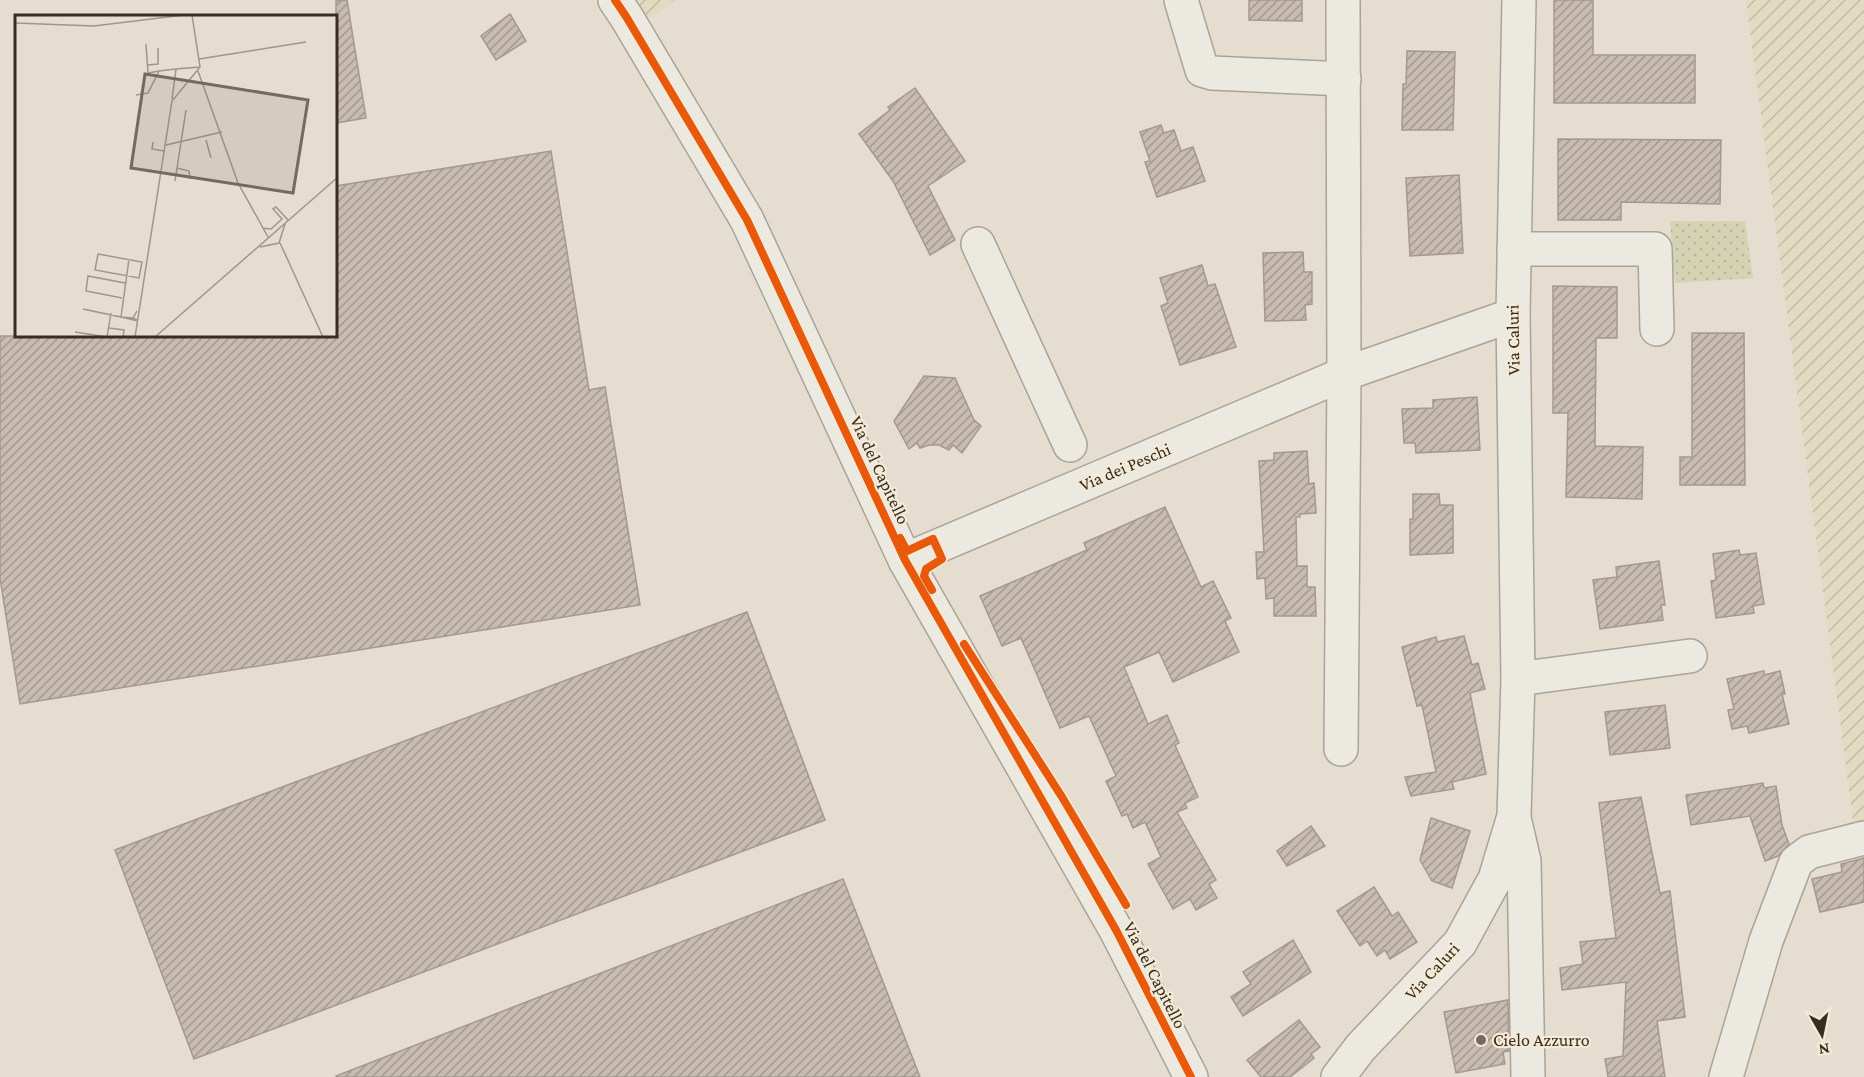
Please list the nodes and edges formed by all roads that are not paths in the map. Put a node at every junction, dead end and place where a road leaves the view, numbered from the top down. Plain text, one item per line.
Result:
1 (615, 0) edge
2 (1181, 0) edge
3 (1344, 0) edge
4 (1519, 0) edge
5 (1344, 79) junction
6 (978, 244) dead end
7 (1514, 249) junction
8 (1513, 315) junction
9 (1657, 329) dead end
10 (1344, 374) junction
11 (1070, 445) dead end
12 (905, 560) junction
13 (1690, 656) dead end
14 (1518, 679) junction
15 (1341, 749) dead end
16 (1514, 816) junction
17 (1864, 838) edge
18 (1191, 1077) edge
19 (1338, 1077) edge
20 (1528, 1077) edge
21 (1726, 1077) edge

1 - 12 street, Via del Capitello
2 - 5 street
3 - 5 street
4 - 7 street, Via Caluri
5 - 10 street
6 - 11 street
7 - 8 street, Via Caluri
7 - 9 street
8 - 10 street, Via dei Peschi
8 - 14 street, Via Caluri
10 - 12 street, Via dei Peschi
10 - 15 street
12 - 18 street, Via del Capitello
13 - 14 street
14 - 16 street, Via Caluri
16 - 19 street, Via Caluri
16 - 20 street, Via Caluri
17 - 21 street

